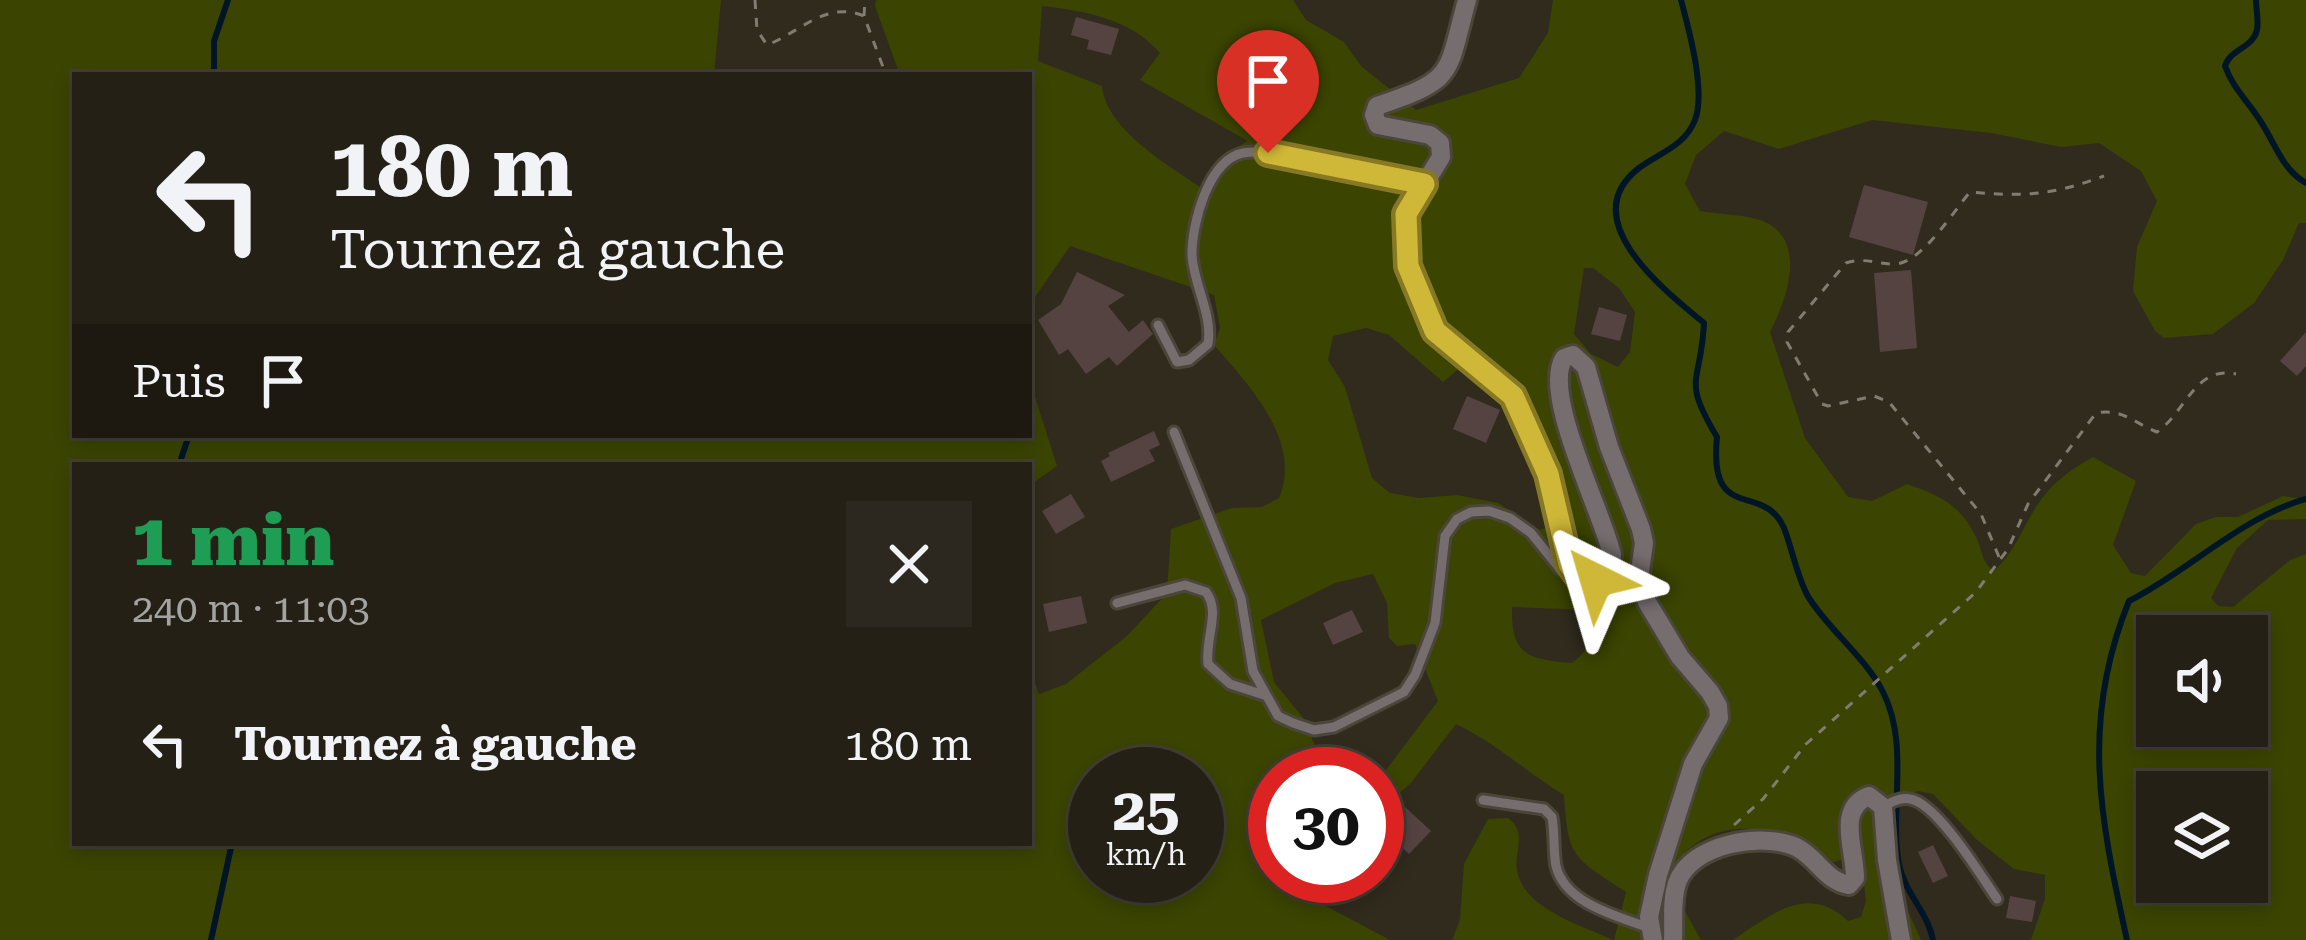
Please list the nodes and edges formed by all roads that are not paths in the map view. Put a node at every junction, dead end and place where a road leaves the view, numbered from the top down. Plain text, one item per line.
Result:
1 (1467, 0) edge
2 (1424, 184) junction
3 (1158, 325) dead end
4 (1174, 432) dead end
5 (1569, 564) junction
6 (1118, 604) dead end
7 (1264, 695) junction
8 (1483, 800) dead end
9 (1894, 802) junction
10 (1997, 899) dead end
11 (1651, 934) edge
12 (1673, 940) edge
13 (1901, 940) edge

1 - 2 street
2 - 3 lane
2 - 5 street
4 - 7 lane
5 - 7 lane
5 - 11 street
6 - 7 lane
8 - 11 lane
9 - 10 lane
9 - 12 street
9 - 13 street

